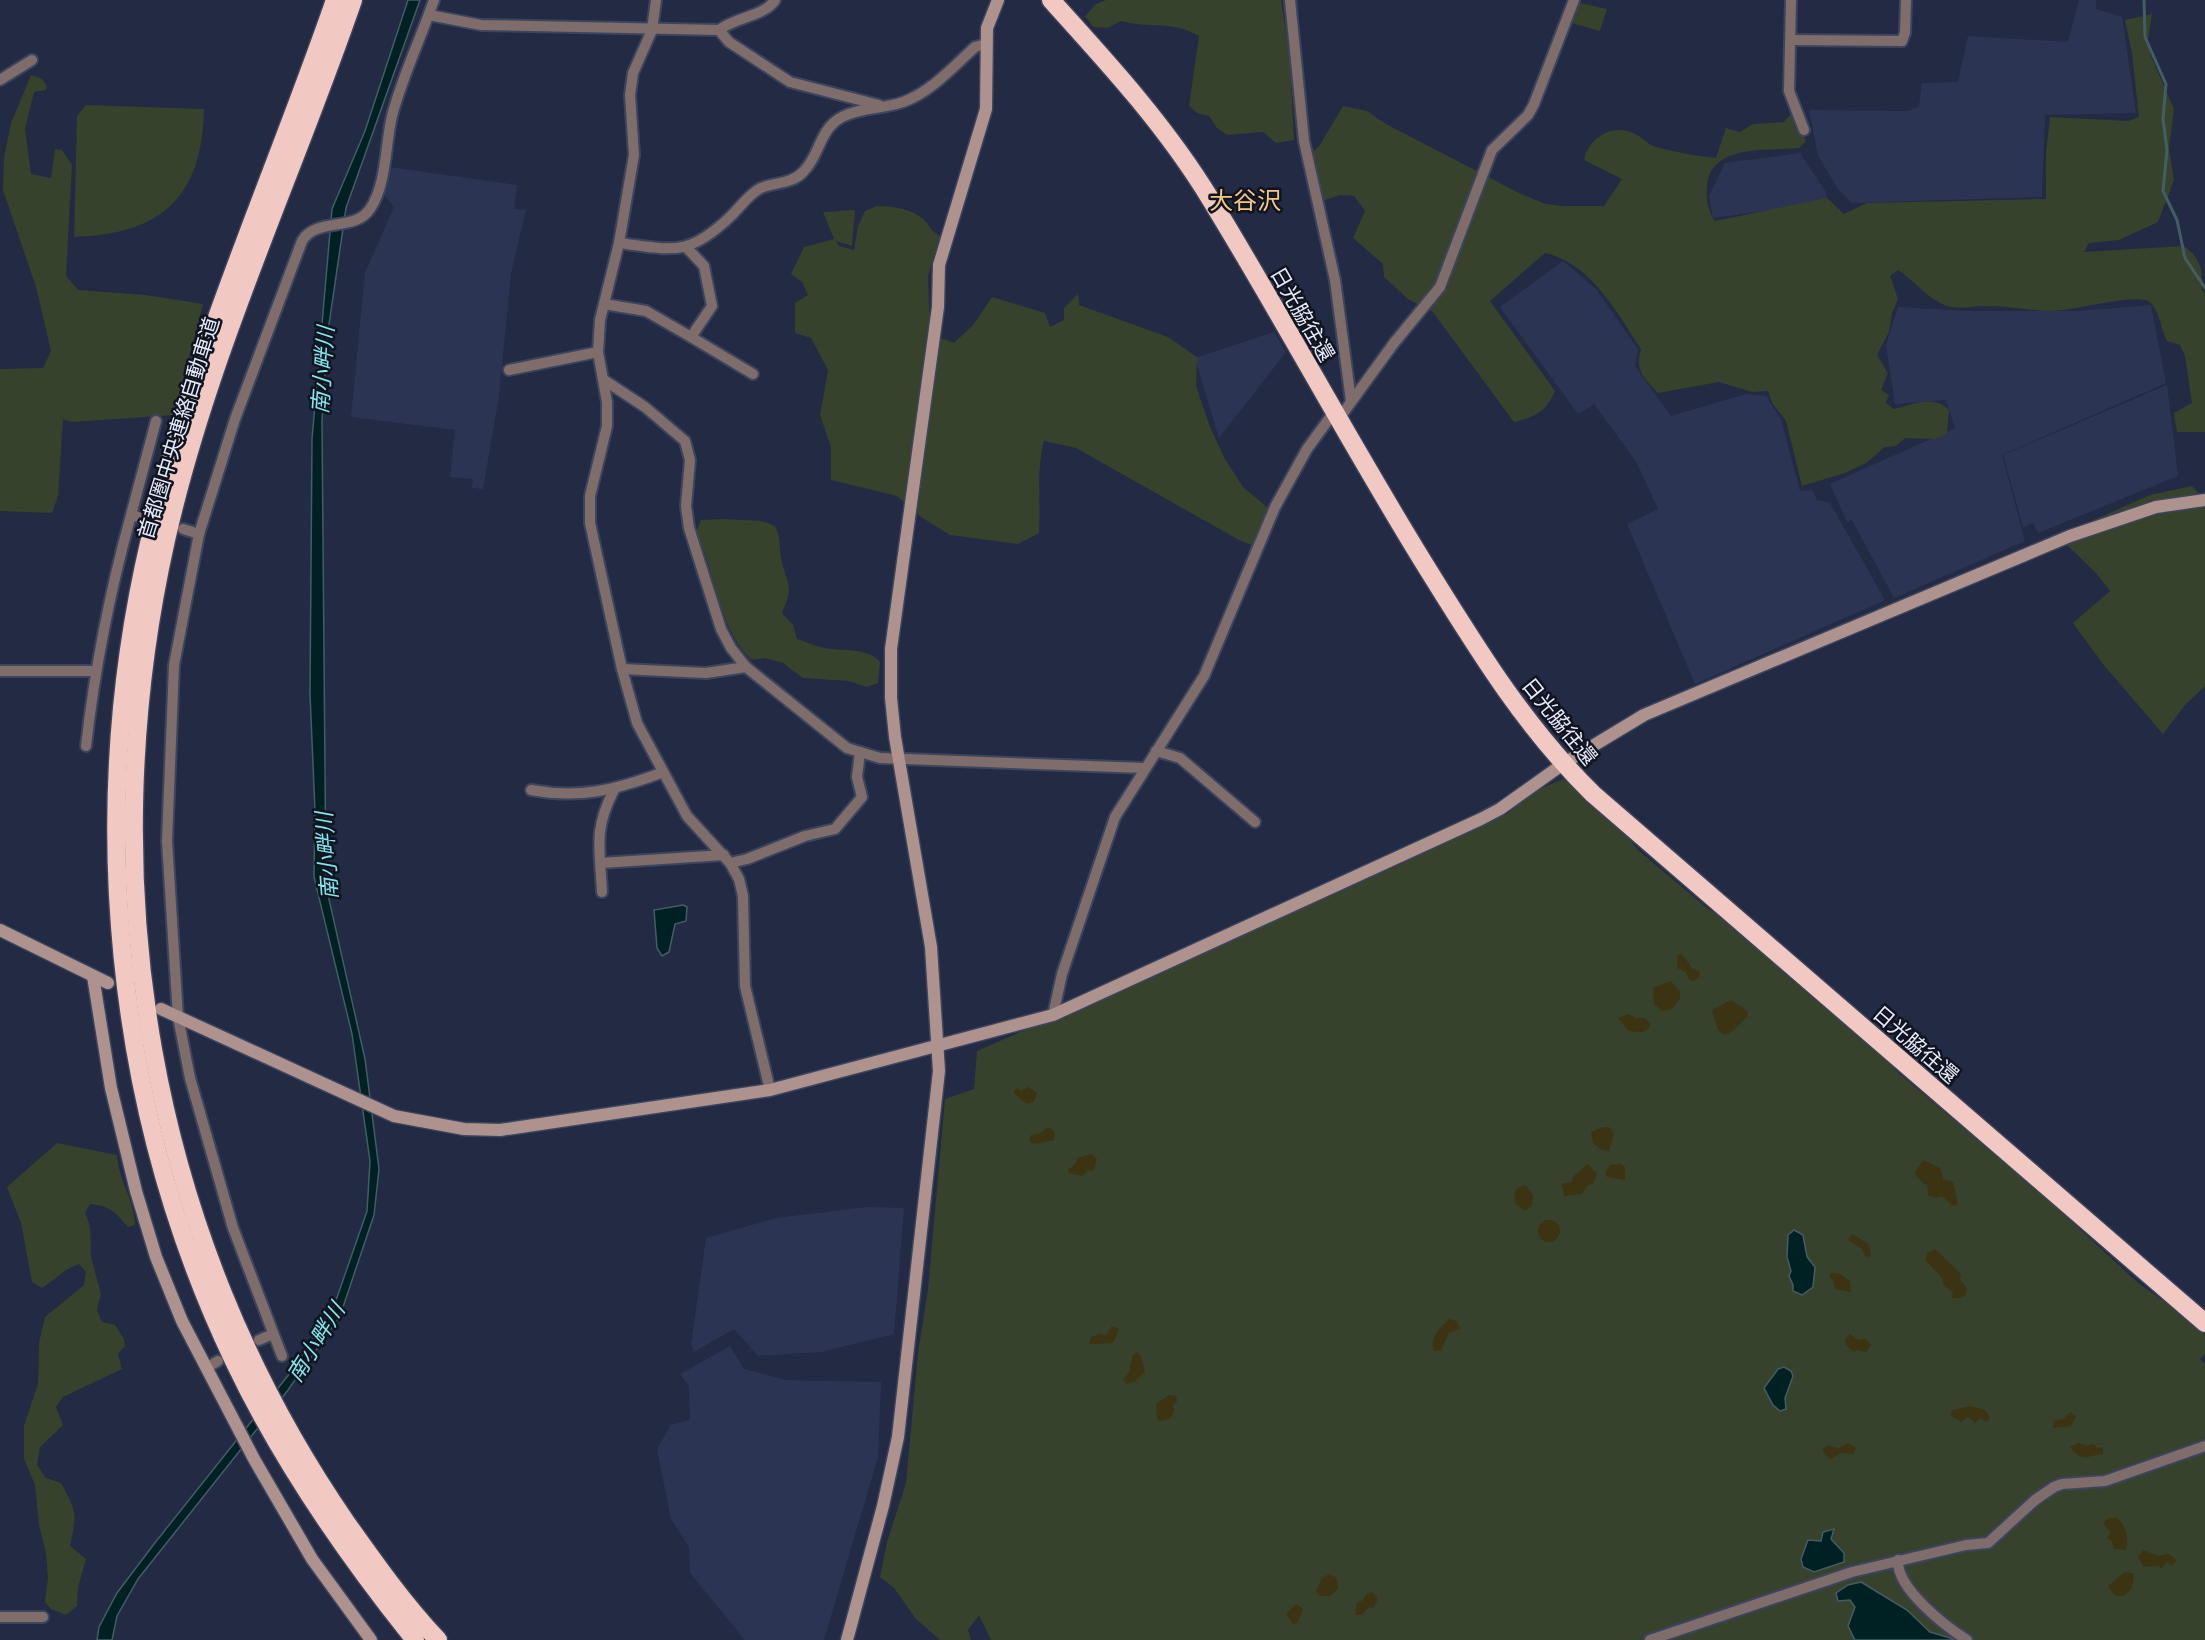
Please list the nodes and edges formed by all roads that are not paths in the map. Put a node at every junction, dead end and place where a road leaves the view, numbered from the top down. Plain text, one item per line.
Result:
1 (335, 0) edge
2 (352, 0) edge
3 (434, 0) edge
4 (657, 0) edge
5 (775, 0) edge
6 (998, 0) edge
7 (1051, 0) edge
8 (1291, 0) edge
9 (1791, 0) edge
10 (1906, 0) edge
11 (1571, 1) edge
12 (429, 15) junction
13 (652, 30) junction
14 (719, 30) junction
15 (1791, 40) junction
16 (986, 44) junction
17 (32, 60) dead end
18 (0, 80) edge
19 (879, 105) junction
20 (1804, 130) dead end
21 (619, 243) junction
22 (687, 248) junction
23 (604, 304) junction
24 (691, 337) junction
25 (598, 352) junction
26 (509, 370) dead end
27 (753, 374) dead end
28 (604, 380) junction
29 (1351, 400) junction
30 (1336, 416) junction
31 (156, 421) dead end
32 (2205, 500) edge
33 (183, 529) dead end
34 (199, 534) junction
35 (746, 667) junction
36 (622, 669) junction
37 (0, 671) edge
38 (94, 671) junction
39 (86, 746) dead end
40 (1156, 751) junction
41 (860, 752) junction
42 (899, 759) junction
43 (1563, 764) junction
44 (1144, 768) junction
45 (661, 773) junction
46 (531, 790) dead end
47 (614, 790) junction
48 (1255, 822) dead end
49 (727, 859) junction
50 (601, 863) junction
51 (602, 892) dead end
52 (1, 933) edge
53 (93, 976) junction
54 (108, 983) dead end
55 (161, 1009) dead end
56 (1053, 1015) junction
57 (178, 1017) junction
58 (938, 1047) junction
59 (770, 1090) junction
60 (2205, 1323) edge
61 (273, 1334) junction
62 (259, 1340) dead end
63 (282, 1356) dead end
64 (218, 1361) dead end
65 (206, 1368) junction
66 (261, 1397) junction
67 (277, 1428) junction
68 (2205, 1446) edge
69 (1898, 1560) junction
70 (0, 1617) edge
71 (43, 1617) dead end
72 (371, 1640) edge
73 (415, 1640) edge
74 (438, 1640) edge
75 (847, 1640) edge
76 (1650, 1640) edge
77 (1967, 1640) edge

1 - 66 highway, 首都圏中央連絡自動車道
2 - 66 highway, 首都圏中央連絡自動車道
3 - 12 street
4 - 13 street
5 - 14 street
6 - 16 street
7 - 30 highway, 日光脇往還
8 - 29 street
9 - 15 street
10 - 15 street
11 - 29 street
12 - 13 street
12 - 34 street
13 - 14 street
13 - 21 street
14 - 19 street
15 - 20 street
16 - 19 street
16 - 42 street
17 - 18 street
19 - 22 street
21 - 22 street
21 - 23 street
22 - 24 street
23 - 24 street
23 - 25 street
24 - 27 street
25 - 26 street
25 - 28 street
28 - 35 street
28 - 36 street
29 - 30 street
30 - 40 street
30 - 43 highway, 日光脇往還
31 - 38 street
32 - 43 street
33 - 34 street
34 - 57 street
35 - 36 street
35 - 41 street
36 - 45 street
37 - 38 street
38 - 39 street
40 - 44 street
40 - 48 street
41 - 42 street
41 - 49 street
42 - 44 street
42 - 58 street
43 - 56 street
43 - 60 highway, 日光脇往還
44 - 56 street
45 - 47 street
45 - 49 street
46 - 47 street
47 - 50 street
49 - 50 street
49 - 59 street
50 - 51 street
52 - 53 street
53 - 54 street
53 - 65 street
55 - 57 street
56 - 58 street
57 - 59 street
57 - 61 street
58 - 59 street
58 - 75 street
61 - 62 street
61 - 63 street
64 - 65 street
65 - 72 street
66 - 67 highway, 首都圏中央連絡自動車道
67 - 73 highway, 首都圏中央連絡自動車道
67 - 74 highway, 首都圏中央連絡自動車道
68 - 69 street
69 - 76 street
69 - 77 street
70 - 71 street

